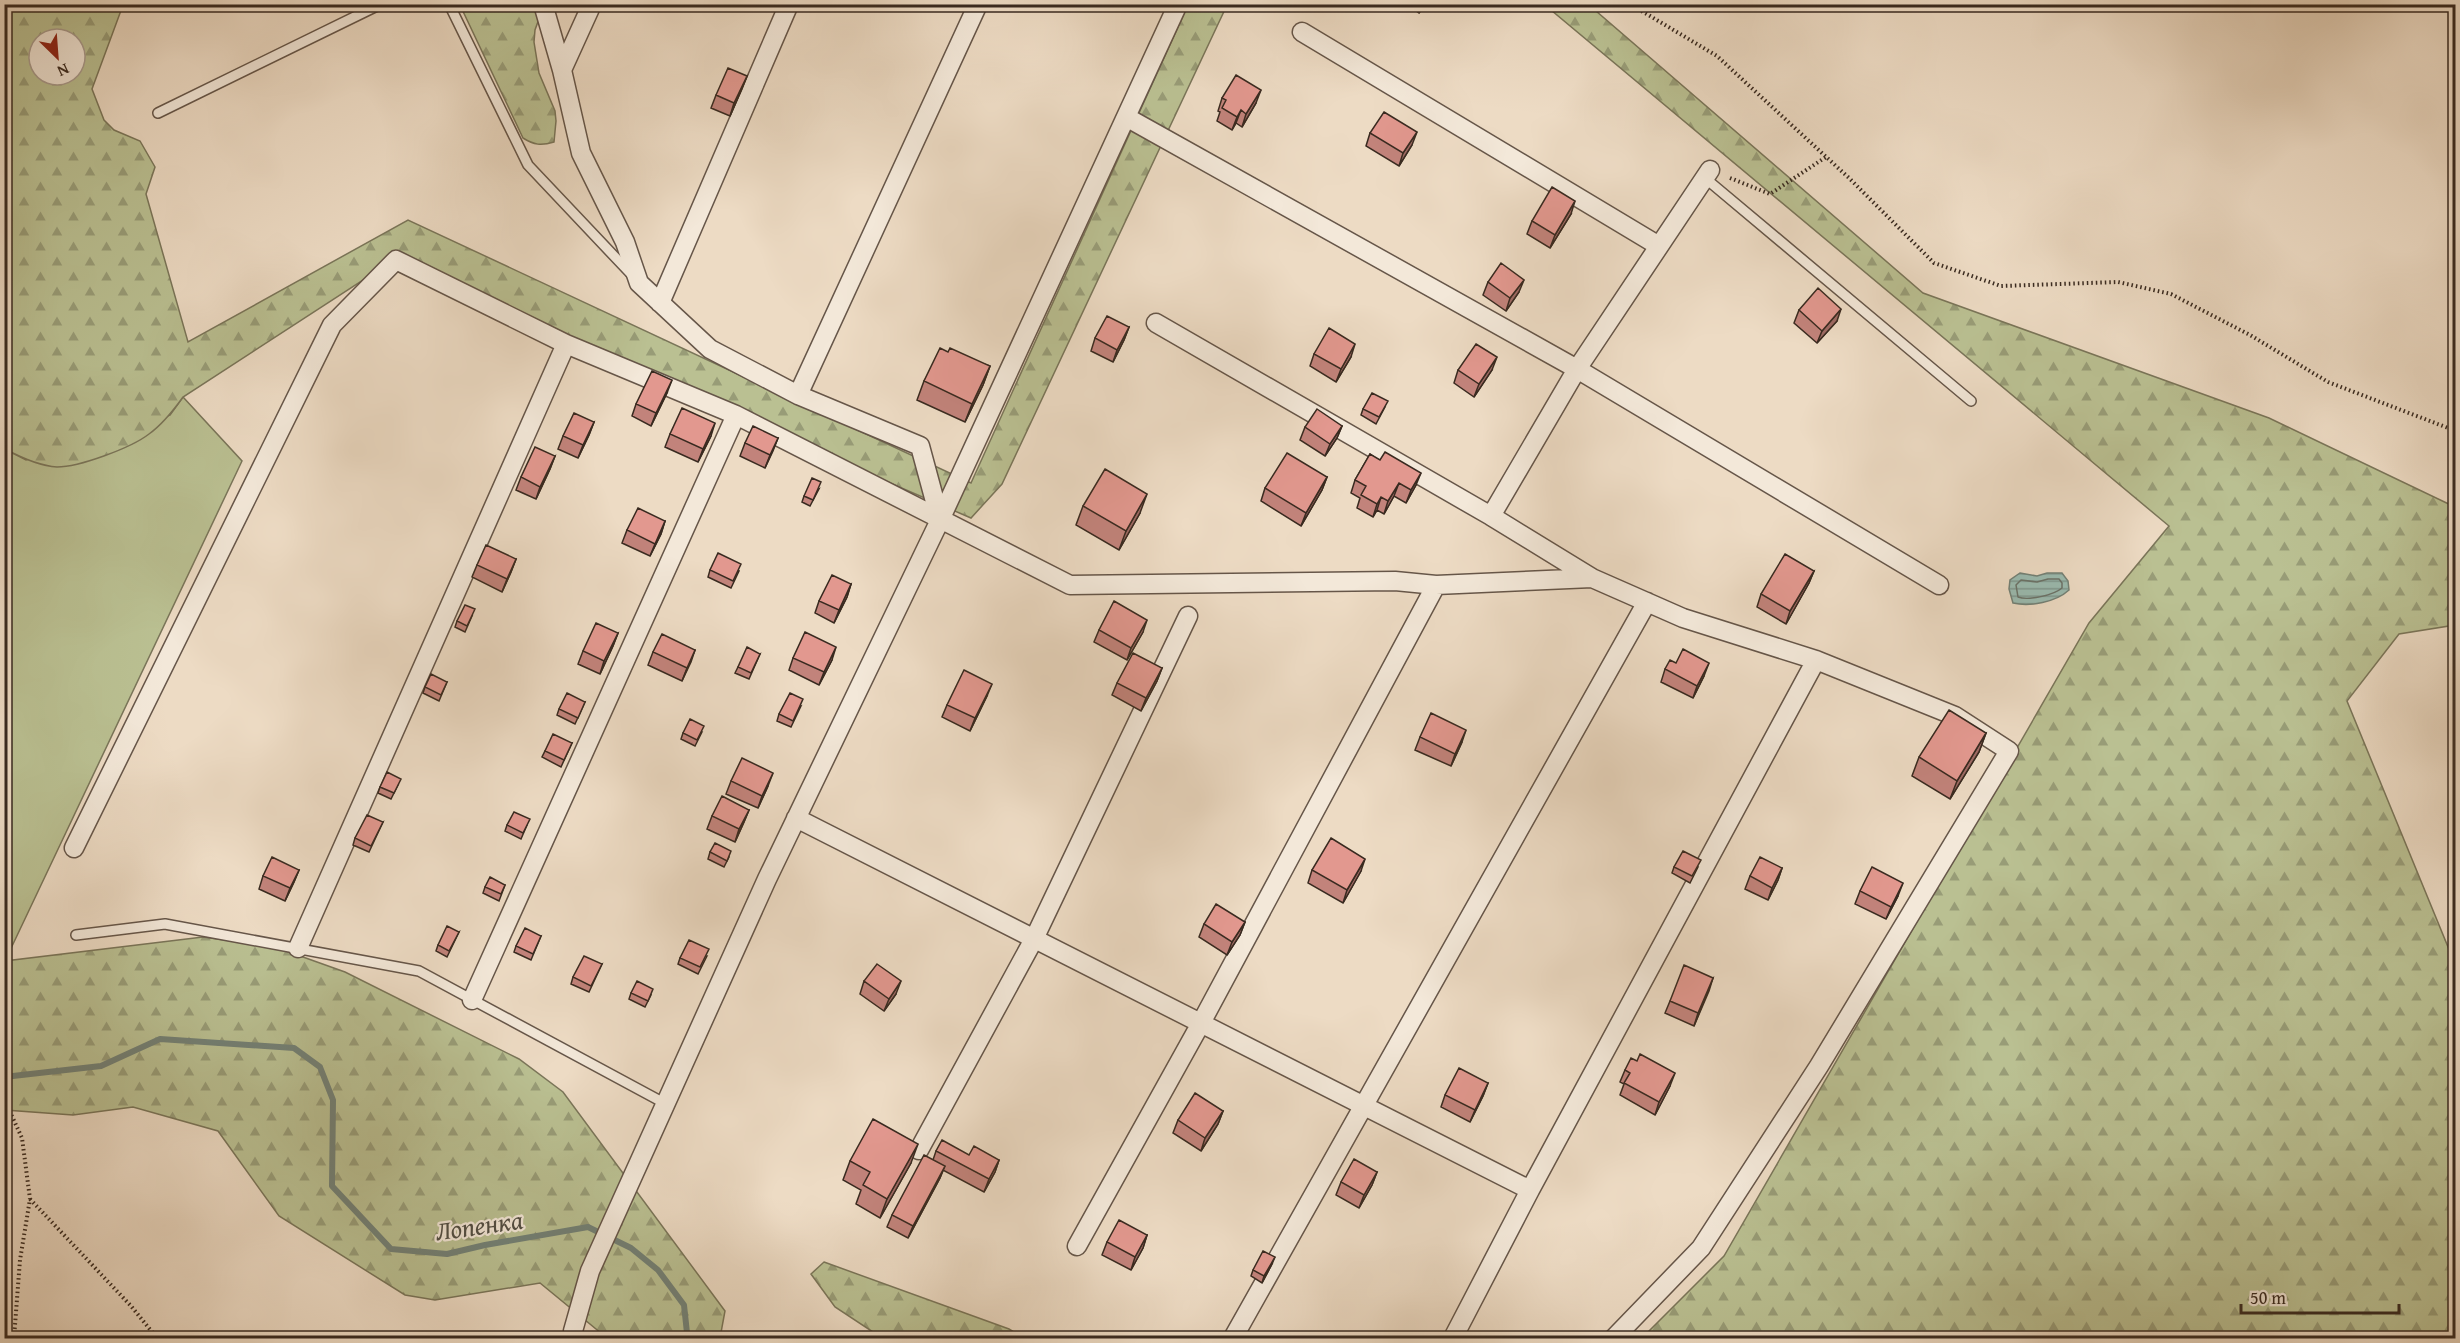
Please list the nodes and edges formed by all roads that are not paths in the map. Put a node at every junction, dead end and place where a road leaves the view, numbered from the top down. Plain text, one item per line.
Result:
1 (381, 4) edge
2 (449, 4) edge
3 (543, 4) edge
4 (592, 4) edge
5 (789, 4) edge
6 (978, 4) edge
7 (1178, 4) edge
8 (1302, 32) dead end
9 (562, 70) junction
10 (158, 112) dead end
11 (1126, 117) junction
12 (1707, 174) joint
13 (1659, 246) junction
14 (639, 283) junction
15 (660, 303) junction
16 (1156, 323) dead end
17 (566, 344) junction
18 (1577, 369) junction
19 (798, 395) junction
20 (1971, 401) dead end
21 (736, 414) junction
22 (1491, 516) junction
23 (940, 520) junction
24 (1592, 578) junction
25 (1436, 585) junction
26 (1939, 585) dead end
27 (1647, 602) junction
28 (1188, 616) dead end
29 (1816, 660) junction
30 (796, 818) junction
31 (74, 848) dead end
32 (76, 935) dead end
33 (1034, 939) junction
34 (298, 948) junction
35 (472, 1000) junction
36 (1201, 1023) junction
37 (666, 1104) junction
38 (1364, 1106) junction
39 (919, 1150) edge
40 (1530, 1190) junction
41 (1077, 1246) dead end
42 (574, 1338) edge
43 (1233, 1338) edge
44 (1453, 1338) edge
45 (1614, 1338) edge

1 - 10 lane
2 - 14 lane
3 - 9 street
4 - 9 street
5 - 15 street
6 - 19 street
7 - 11 street
8 - 13 street
9 - 14 street
11 - 18 street
11 - 23 street
12 - 13 street
12 - 20 lane
13 - 18 street
14 - 15 street
15 - 19 street
16 - 22 street
17 - 21 street
17 - 31 street
17 - 34 street
18 - 22 street
18 - 26 street
19 - 23 street
21 - 23 street
21 - 35 street
22 - 24 street
23 - 25 street
23 - 30 street
24 - 25 street
24 - 27 street
25 - 36 street
27 - 29 street
27 - 38 street
28 - 33 street
29 - 40 street
29 - 45 street
30 - 33 street
30 - 37 street
32 - 34 lane
33 - 36 street
33 - 39 street
34 - 35 lane
35 - 37 lane
36 - 38 street
36 - 41 street
37 - 42 street
38 - 40 street
38 - 43 street
40 - 44 street

